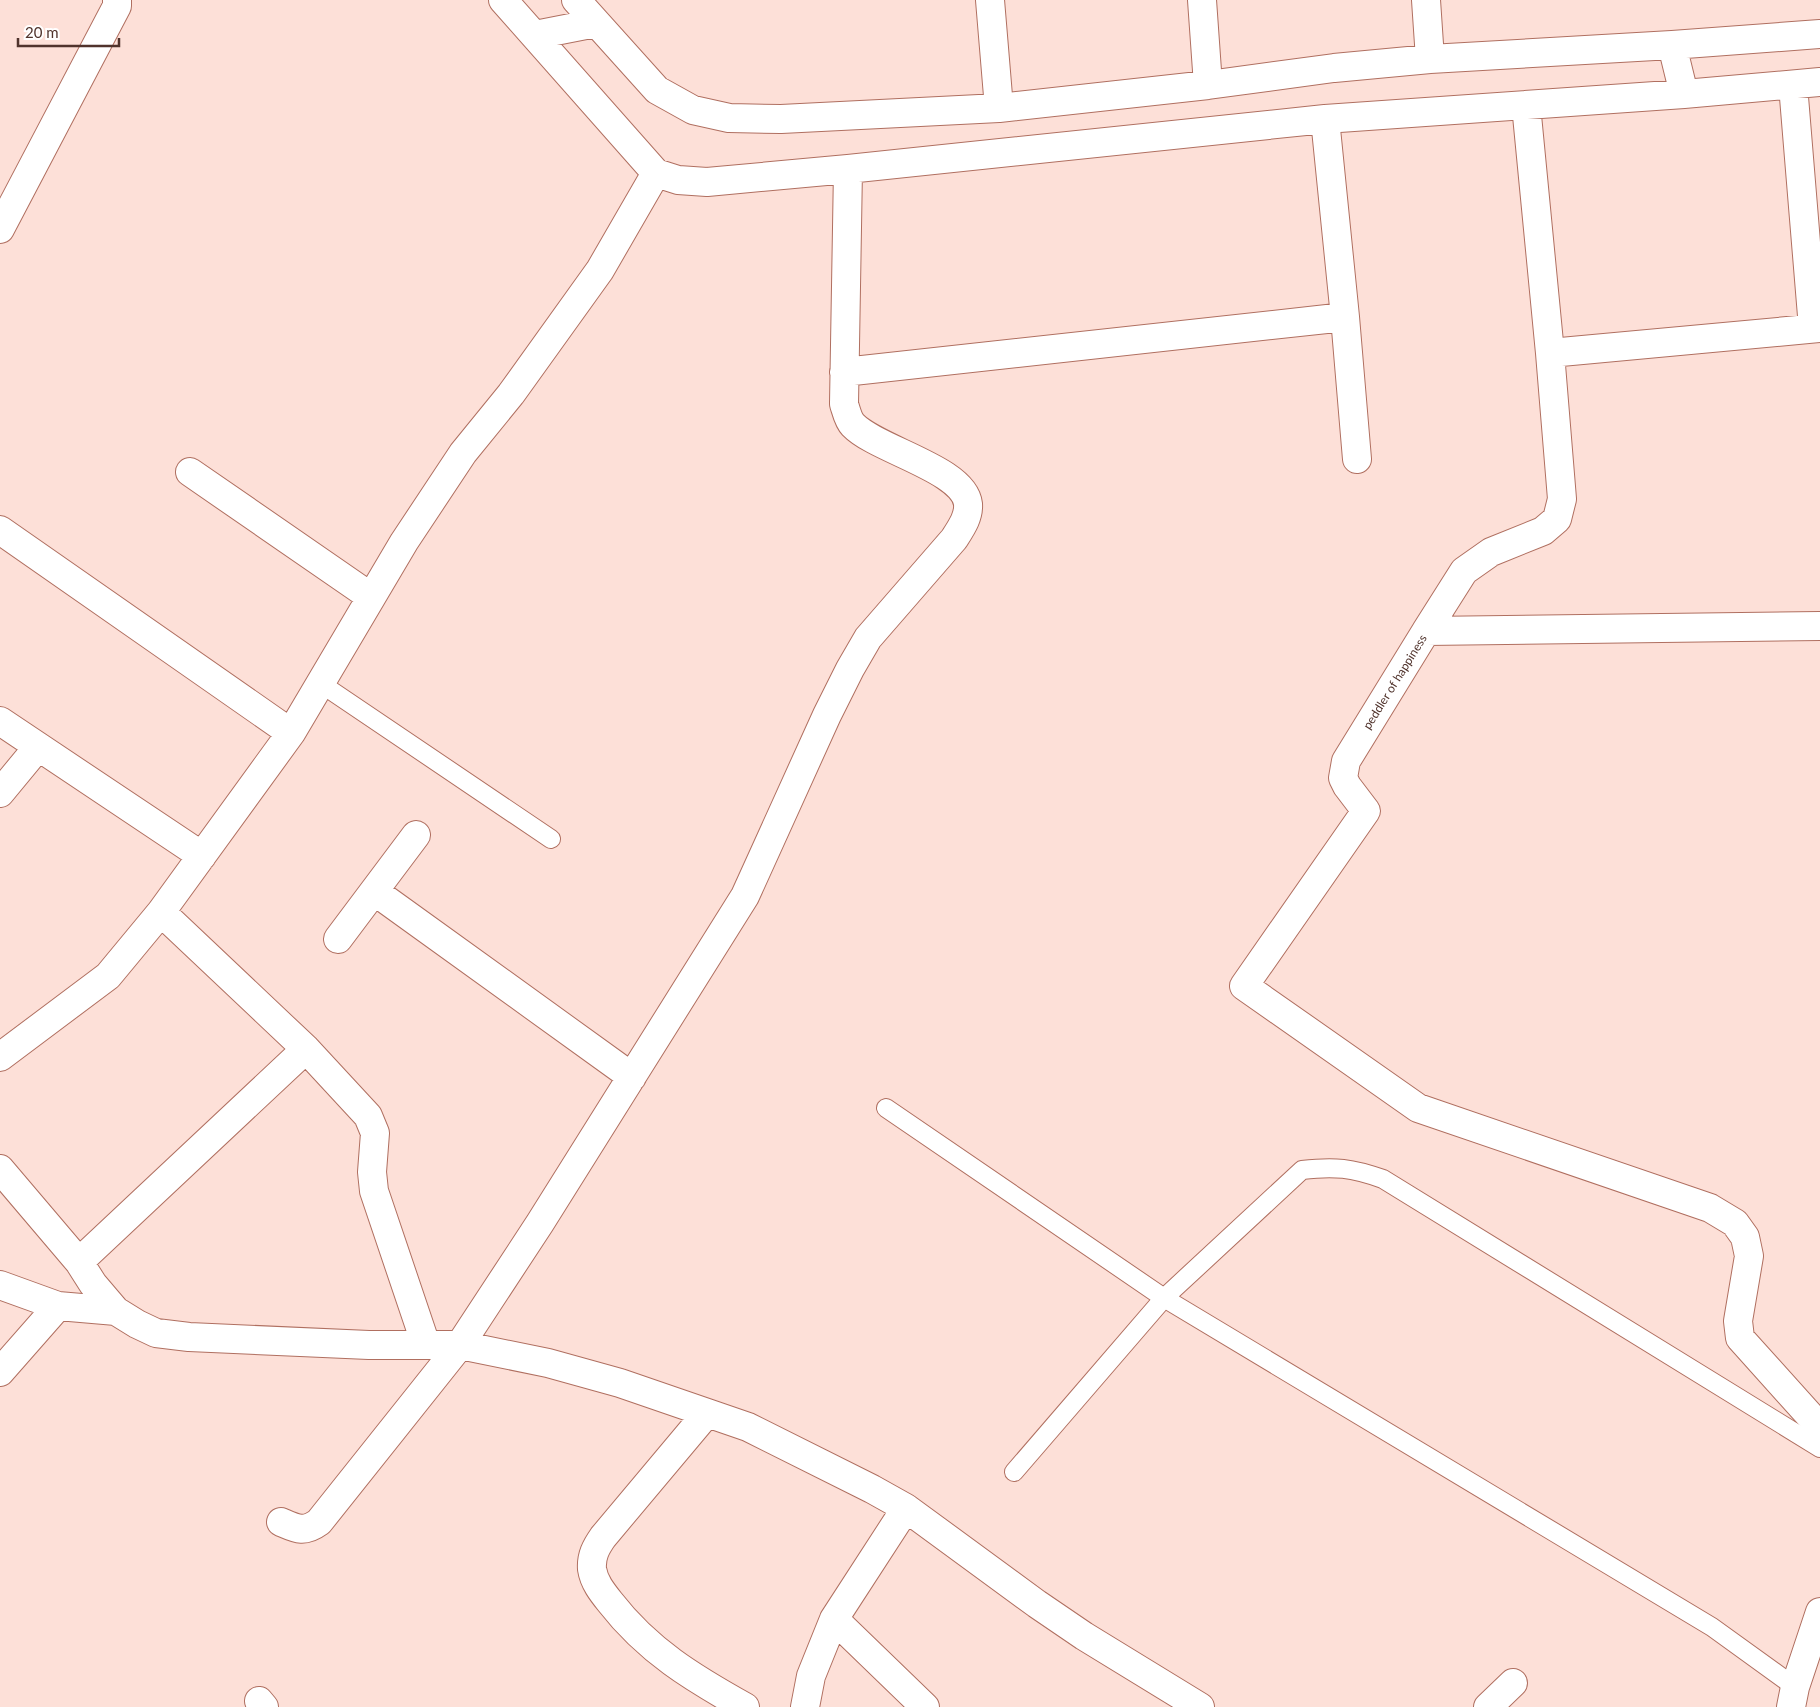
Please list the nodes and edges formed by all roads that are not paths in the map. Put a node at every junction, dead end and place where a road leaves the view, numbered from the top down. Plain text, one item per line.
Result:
1 (117, 0) edge
2 (503, 0) edge
3 (576, 0) edge
4 (990, 0) edge
5 (1202, 0) edge
6 (1426, 0) edge
7 (596, 23) junction
8 (1820, 34) edge
9 (535, 35) junction
10 (1672, 45) junction
11 (1430, 58) junction
12 (1820, 82) edge
13 (1208, 85) junction
14 (1793, 85) junction
15 (1684, 94) junction
16 (1526, 105) junction
17 (999, 108) junction
18 (1325, 119) junction
19 (848, 169) junction
20 (656, 172) junction
21 (4, 212) edge
22 (1345, 318) junction
23 (1817, 328) edge
24 (1550, 354) junction
25 (844, 372) junction
26 (1357, 459) dead end
27 (190, 472) dead end
28 (0, 530) edge
29 (372, 597) junction
30 (1820, 626) edge
31 (1426, 630) junction
32 (320, 683) junction
33 (0, 721) edge
34 (291, 733) junction
35 (38, 747) junction
36 (0, 793) edge
37 (416, 835) dead end
38 (551, 839) dead end
39 (202, 856) junction
40 (374, 891) junction
41 (161, 912) junction
42 (338, 939) dead end
43 (306, 1049) junction
44 (0, 1057) edge
45 (632, 1077) junction
46 (886, 1108) dead end
47 (0, 1169) edge
48 (79, 1262) junction
49 (0, 1285) edge
50 (1164, 1298) junction
51 (58, 1306) junction
52 (116, 1311) junction
53 (426, 1345) junction
54 (460, 1345) junction
55 (0, 1372) edge
56 (707, 1413) junction
57 (1820, 1426) edge
58 (1820, 1448) edge
59 (1014, 1472) dead end
60 (906, 1508) junction
61 (281, 1522) dead end
62 (1820, 1612) edge
63 (834, 1619) junction
64 (1513, 1683) dead end
65 (1793, 1697) edge
66 (745, 1707) edge
67 (805, 1707) edge
68 (925, 1707) edge
69 (1200, 1707) edge
70 (1488, 1707) edge

1 - 21 street
2 - 9 street
3 - 7 street
4 - 17 street
5 - 13 street
6 - 11 street
7 - 9 street
7 - 17 street
8 - 10 street
9 - 20 street
10 - 11 street
10 - 15 street
11 - 13 street
12 - 14 street
13 - 17 street
14 - 15 street
14 - 23 street
15 - 16 street
16 - 18 street
16 - 24 street
18 - 19 street
18 - 22 street
19 - 20 street
19 - 25 street
20 - 29 street
22 - 25 street
22 - 26 street
23 - 24 street
24 - 31 street
25 - 45 street
27 - 29 street
28 - 34 street
29 - 32 street
30 - 31 street, peddler of happiness
31 - 57 street, peddler of happiness
32 - 34 street
32 - 38 lane
33 - 35 street
34 - 39 street
35 - 36 street
35 - 39 street
37 - 40 street
39 - 41 street
40 - 42 street
40 - 45 street
41 - 43 street
41 - 44 street
43 - 48 street
43 - 53 street
45 - 54 street
46 - 50 lane
47 - 48 street
48 - 52 street
49 - 51 street
50 - 58 lane
50 - 59 lane
50 - 65 lane
51 - 52 street
51 - 55 street
52 - 53 street
53 - 54 street
54 - 56 street
54 - 61 street
56 - 60 street
56 - 66 street
60 - 63 street
60 - 69 street
62 - 65 street
63 - 67 street
63 - 68 street
64 - 70 street

